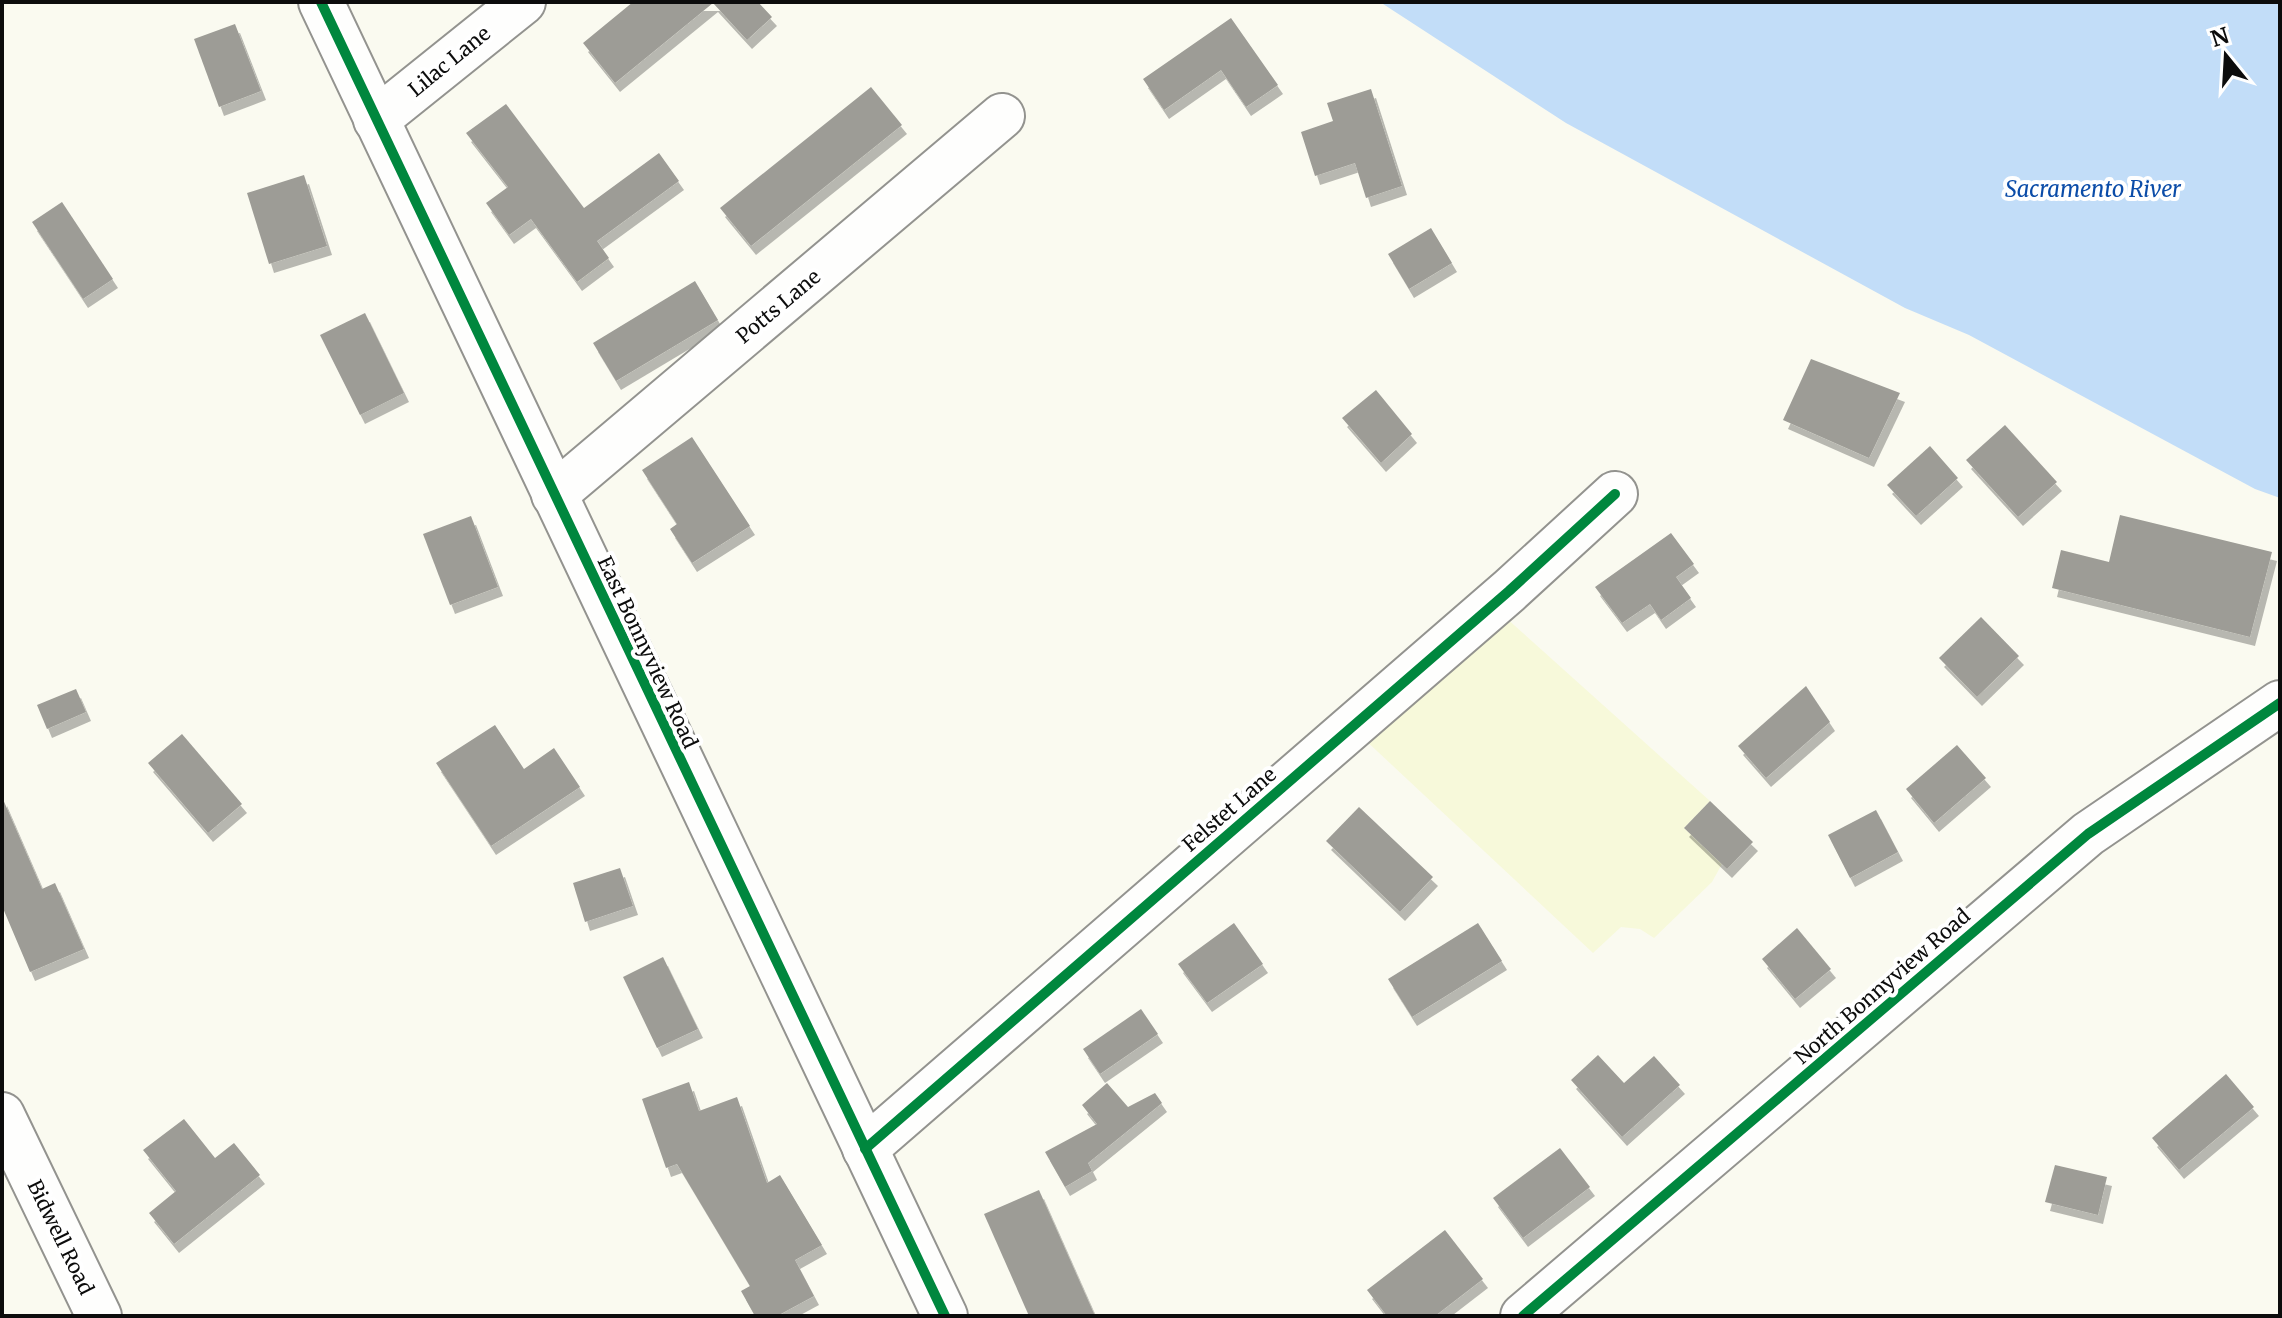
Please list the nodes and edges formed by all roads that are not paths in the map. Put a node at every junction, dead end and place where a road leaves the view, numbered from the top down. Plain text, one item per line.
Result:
1 (321, 2) edge
2 (523, 2) edge
3 (1002, 116) dead end
4 (376, 120) junction
5 (1615, 494) dead end
6 (554, 495) junction
7 (2280, 703) edge
8 (2, 1115) edge
9 (865, 1149) junction
10 (99, 1316) edge
11 (945, 1316) edge
12 (1523, 1316) edge

1 - 4 street, East Bonnyview Road
2 - 4 street, Lilac Lane
3 - 6 street, Potts Lane
4 - 6 street, East Bonnyview Road
5 - 9 street, Felstet Lane
6 - 9 street, East Bonnyview Road
7 - 12 street, North Bonnyview Road
8 - 10 street, Bidwell Road
9 - 11 street, East Bonnyview Road

